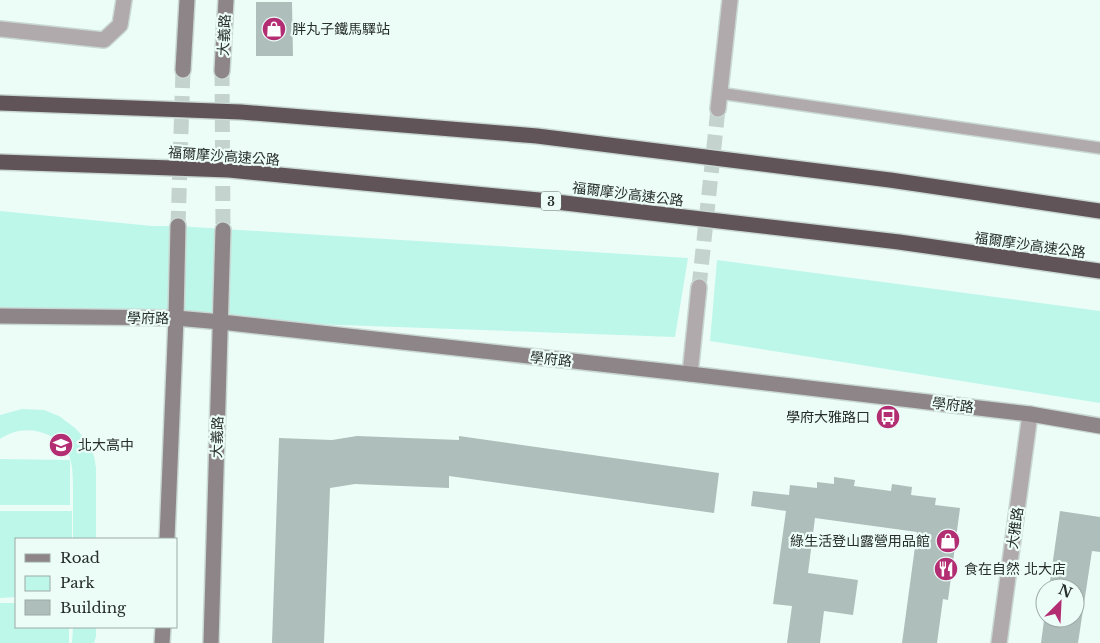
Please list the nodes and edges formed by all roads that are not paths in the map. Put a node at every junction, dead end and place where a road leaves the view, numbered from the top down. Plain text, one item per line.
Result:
1 (124, 0) edge
2 (187, 0) edge
3 (226, 0) edge
4 (730, 0) edge
5 (0, 29) edge
6 (183, 70) tunnel mouth
7 (222, 71) tunnel mouth
8 (719, 93) junction
9 (0, 103) edge
10 (718, 109) tunnel mouth
11 (1100, 148) edge
12 (0, 162) edge
13 (1100, 211) edge
14 (178, 226) tunnel mouth
15 (223, 230) tunnel mouth
16 (1100, 272) edge
17 (699, 287) tunnel mouth
18 (0, 316) edge
19 (176, 318) junction
20 (221, 322) junction
21 (690, 374) junction
22 (1030, 414) junction
23 (1100, 426) edge
24 (167, 538) edge
25 (163, 628) edge
26 (162, 643) edge
27 (211, 643) edge
28 (999, 643) edge

1 - 5 street
2 - 6 street
3 - 7 street, 大義路
4 - 8 street
8 - 10 street
8 - 11 lane
9 - 13 highway
12 - 16 highway, 福爾摩沙高速公路 / 3
14 - 19 street
15 - 20 street, 大義路
17 - 21 street
18 - 19 street, 學府路
19 - 20 street, 學府路
19 - 24 street
20 - 21 street, 學府路
20 - 27 street, 大義路
21 - 22 street, 學府路
22 - 23 street, 學府路
22 - 28 street, 大雅路
25 - 26 street

